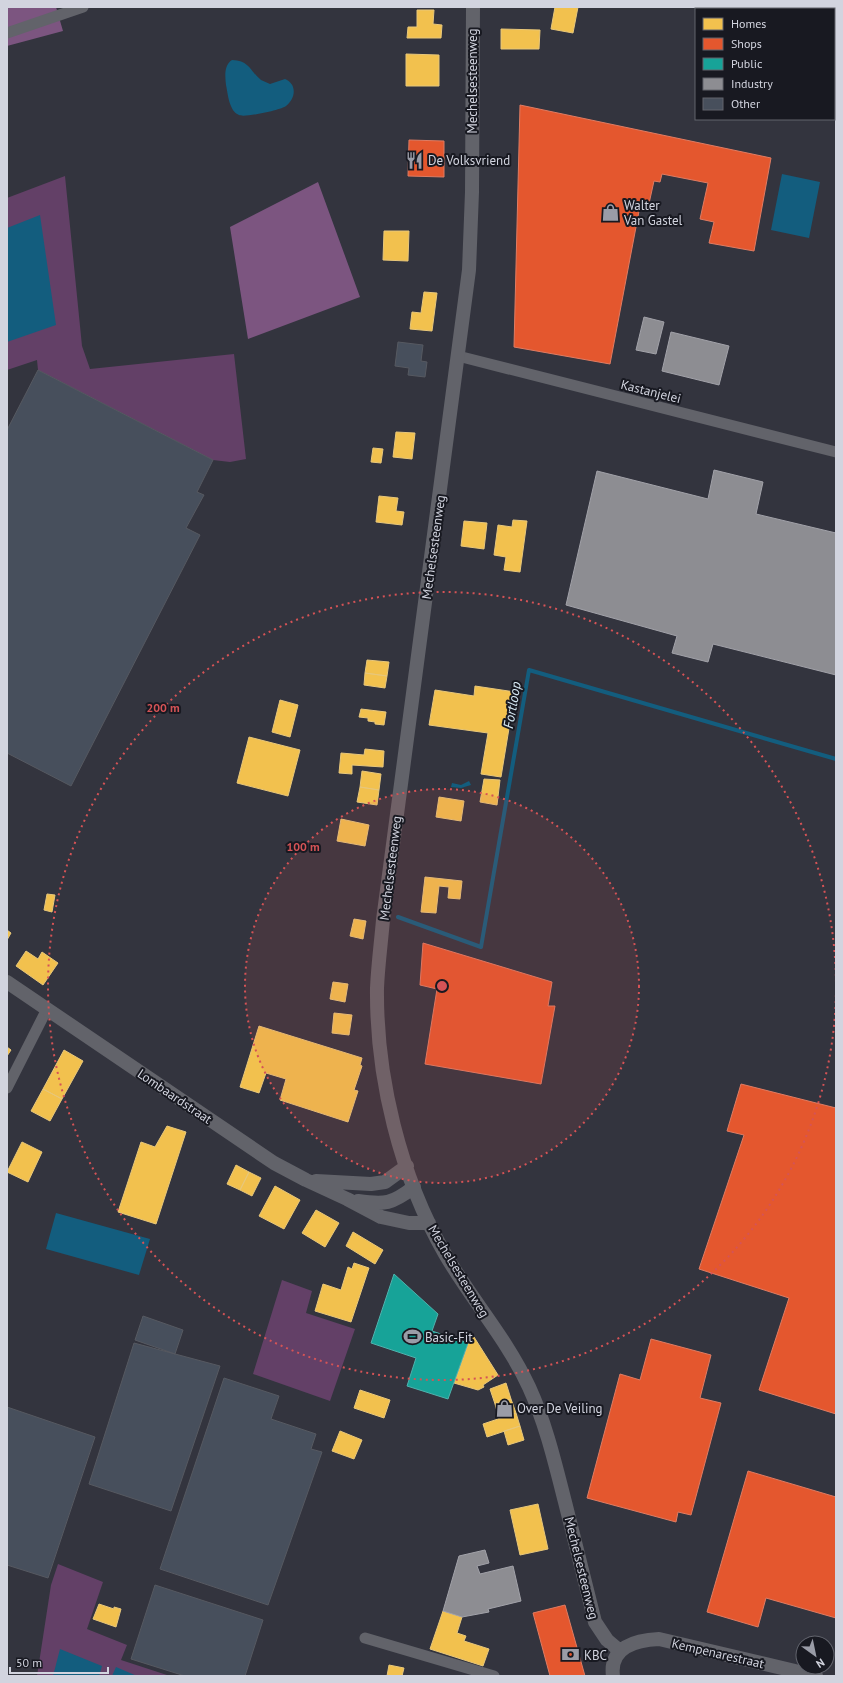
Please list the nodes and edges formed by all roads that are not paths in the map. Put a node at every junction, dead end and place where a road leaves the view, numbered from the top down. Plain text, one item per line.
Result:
1 (83, 7) edge
2 (473, 7) edge
3 (7, 33) edge
4 (458, 356) junction
5 (836, 452) edge
6 (7, 982) edge
7 (47, 1009) junction
8 (7, 1088) edge
9 (407, 1166) junction
10 (306, 1180) junction
11 (414, 1187) junction
12 (347, 1199) junction
13 (429, 1223) junction
14 (365, 1638) dead end
15 (620, 1651) junction
16 (494, 1676) edge
17 (613, 1676) edge
18 (816, 1676) edge

1 - 3 street
2 - 4 street, Mechelsesteenweg
4 - 5 street, Kastanjelei
4 - 9 street, Mechelsesteenweg
6 - 7 street, Lombaardstraat
7 - 8 street
7 - 10 street, Lombaardstraat
9 - 10 street, Lombaardstraat
9 - 11 street, Mechelsesteenweg
10 - 12 street, Lombaardstraat
11 - 12 street, Lombaardstraat
11 - 13 street, Mechelsesteenweg
12 - 13 street, Lombaardstraat
13 - 15 street, Mechelsesteenweg
14 - 16 street
15 - 17 street
15 - 18 street, Kempenarestraat

